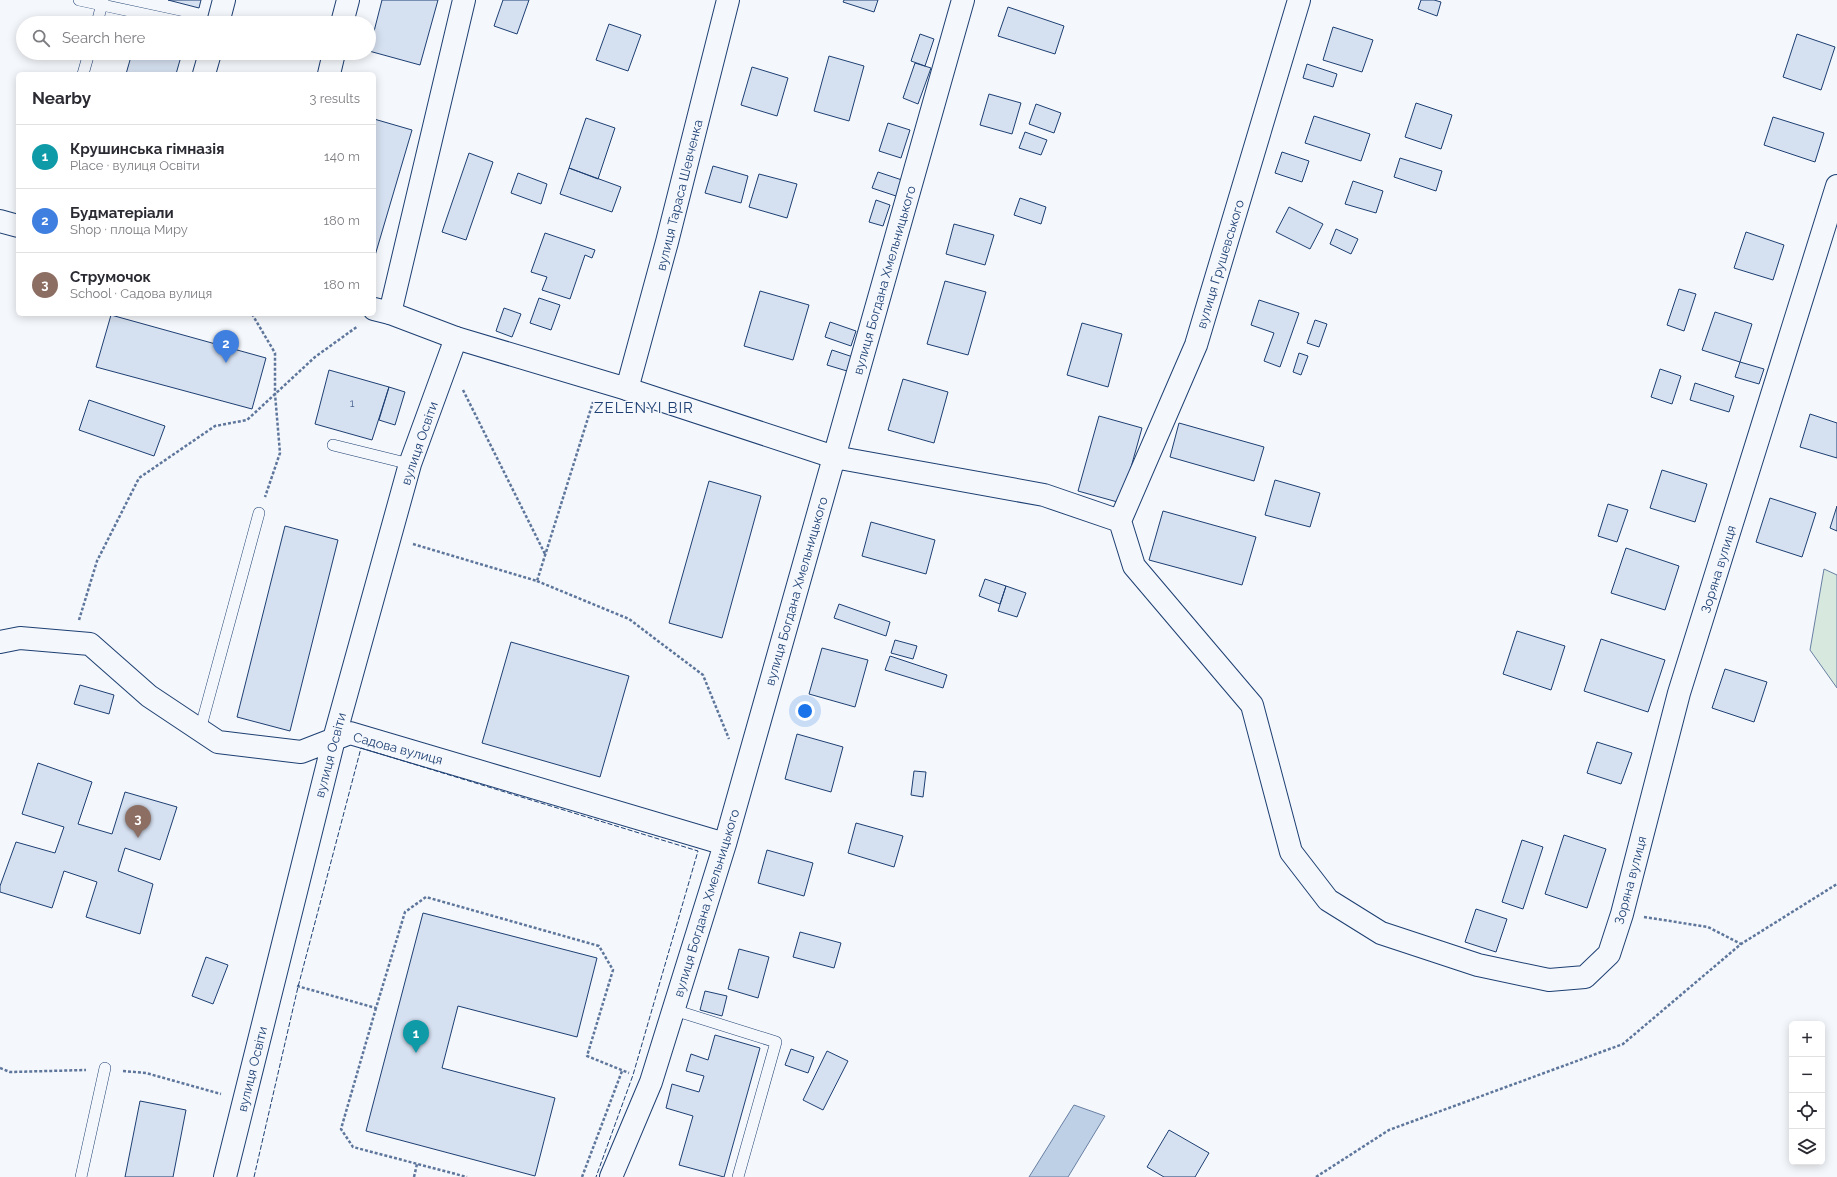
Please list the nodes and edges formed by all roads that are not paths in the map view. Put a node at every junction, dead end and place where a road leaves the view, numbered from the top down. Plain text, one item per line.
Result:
1 (79, 0) edge
2 (224, 0) edge
3 (348, 0) edge
4 (464, 0) edge
5 (728, 0) edge
6 (963, 0) edge
7 (1299, 0) edge
8 (102, 2) edge
9 (99, 16) edge
10 (158, 16) edge
11 (220, 16) edge
12 (344, 16) edge
13 (87, 60) edge
14 (208, 60) edge
15 (332, 60) edge
16 (84, 72) edge
17 (205, 72) edge
18 (329, 72) edge
19 (1837, 186) edge
20 (0, 221) edge
21 (16, 225) edge
22 (381, 311) edge
23 (456, 338) junction
24 (627, 389) junction
25 (334, 445) dead end
26 (834, 457) junction
27 (410, 464) junction
28 (259, 513) road end
29 (1120, 521) junction
30 (0, 642) edge
31 (200, 730) junction
32 (334, 739) junction
33 (725, 844) junction
34 (674, 1010) junction
35 (105, 1068) dead end
36 (81, 1177) edge
37 (225, 1177) edge
38 (611, 1177) edge
39 (738, 1177) edge

1 - 8 lane
2 - 11 street
3 - 12 street
4 - 22 street
5 - 24 street, вулиця Тараса Шевченка
6 - 26 street, вулиця Богдана Хмельницького
7 - 29 street, вулиця Грушевського
8 - 9 lane
8 - 10 lane
13 - 16 lane
14 - 17 street
15 - 18 street
19 - 29 street, Зоряна вулиця
20 - 21 street
22 - 23 street
23 - 24 street
23 - 27 street, вулиця Освіти
24 - 26 street
25 - 27 lane
26 - 29 street
26 - 33 street, вулиця Богдана Хмельницького
27 - 32 street, вулиця Освіти
28 - 31 lane
30 - 31 street, Садова вулиця
31 - 32 street, Садова вулиця
32 - 33 street, Садова вулиця
32 - 37 street, вулиця Освіти
33 - 34 street, вулиця Богдана Хмельницького
34 - 38 street, вулиця Богдана Хмельницького
34 - 39 lane
35 - 36 lane

